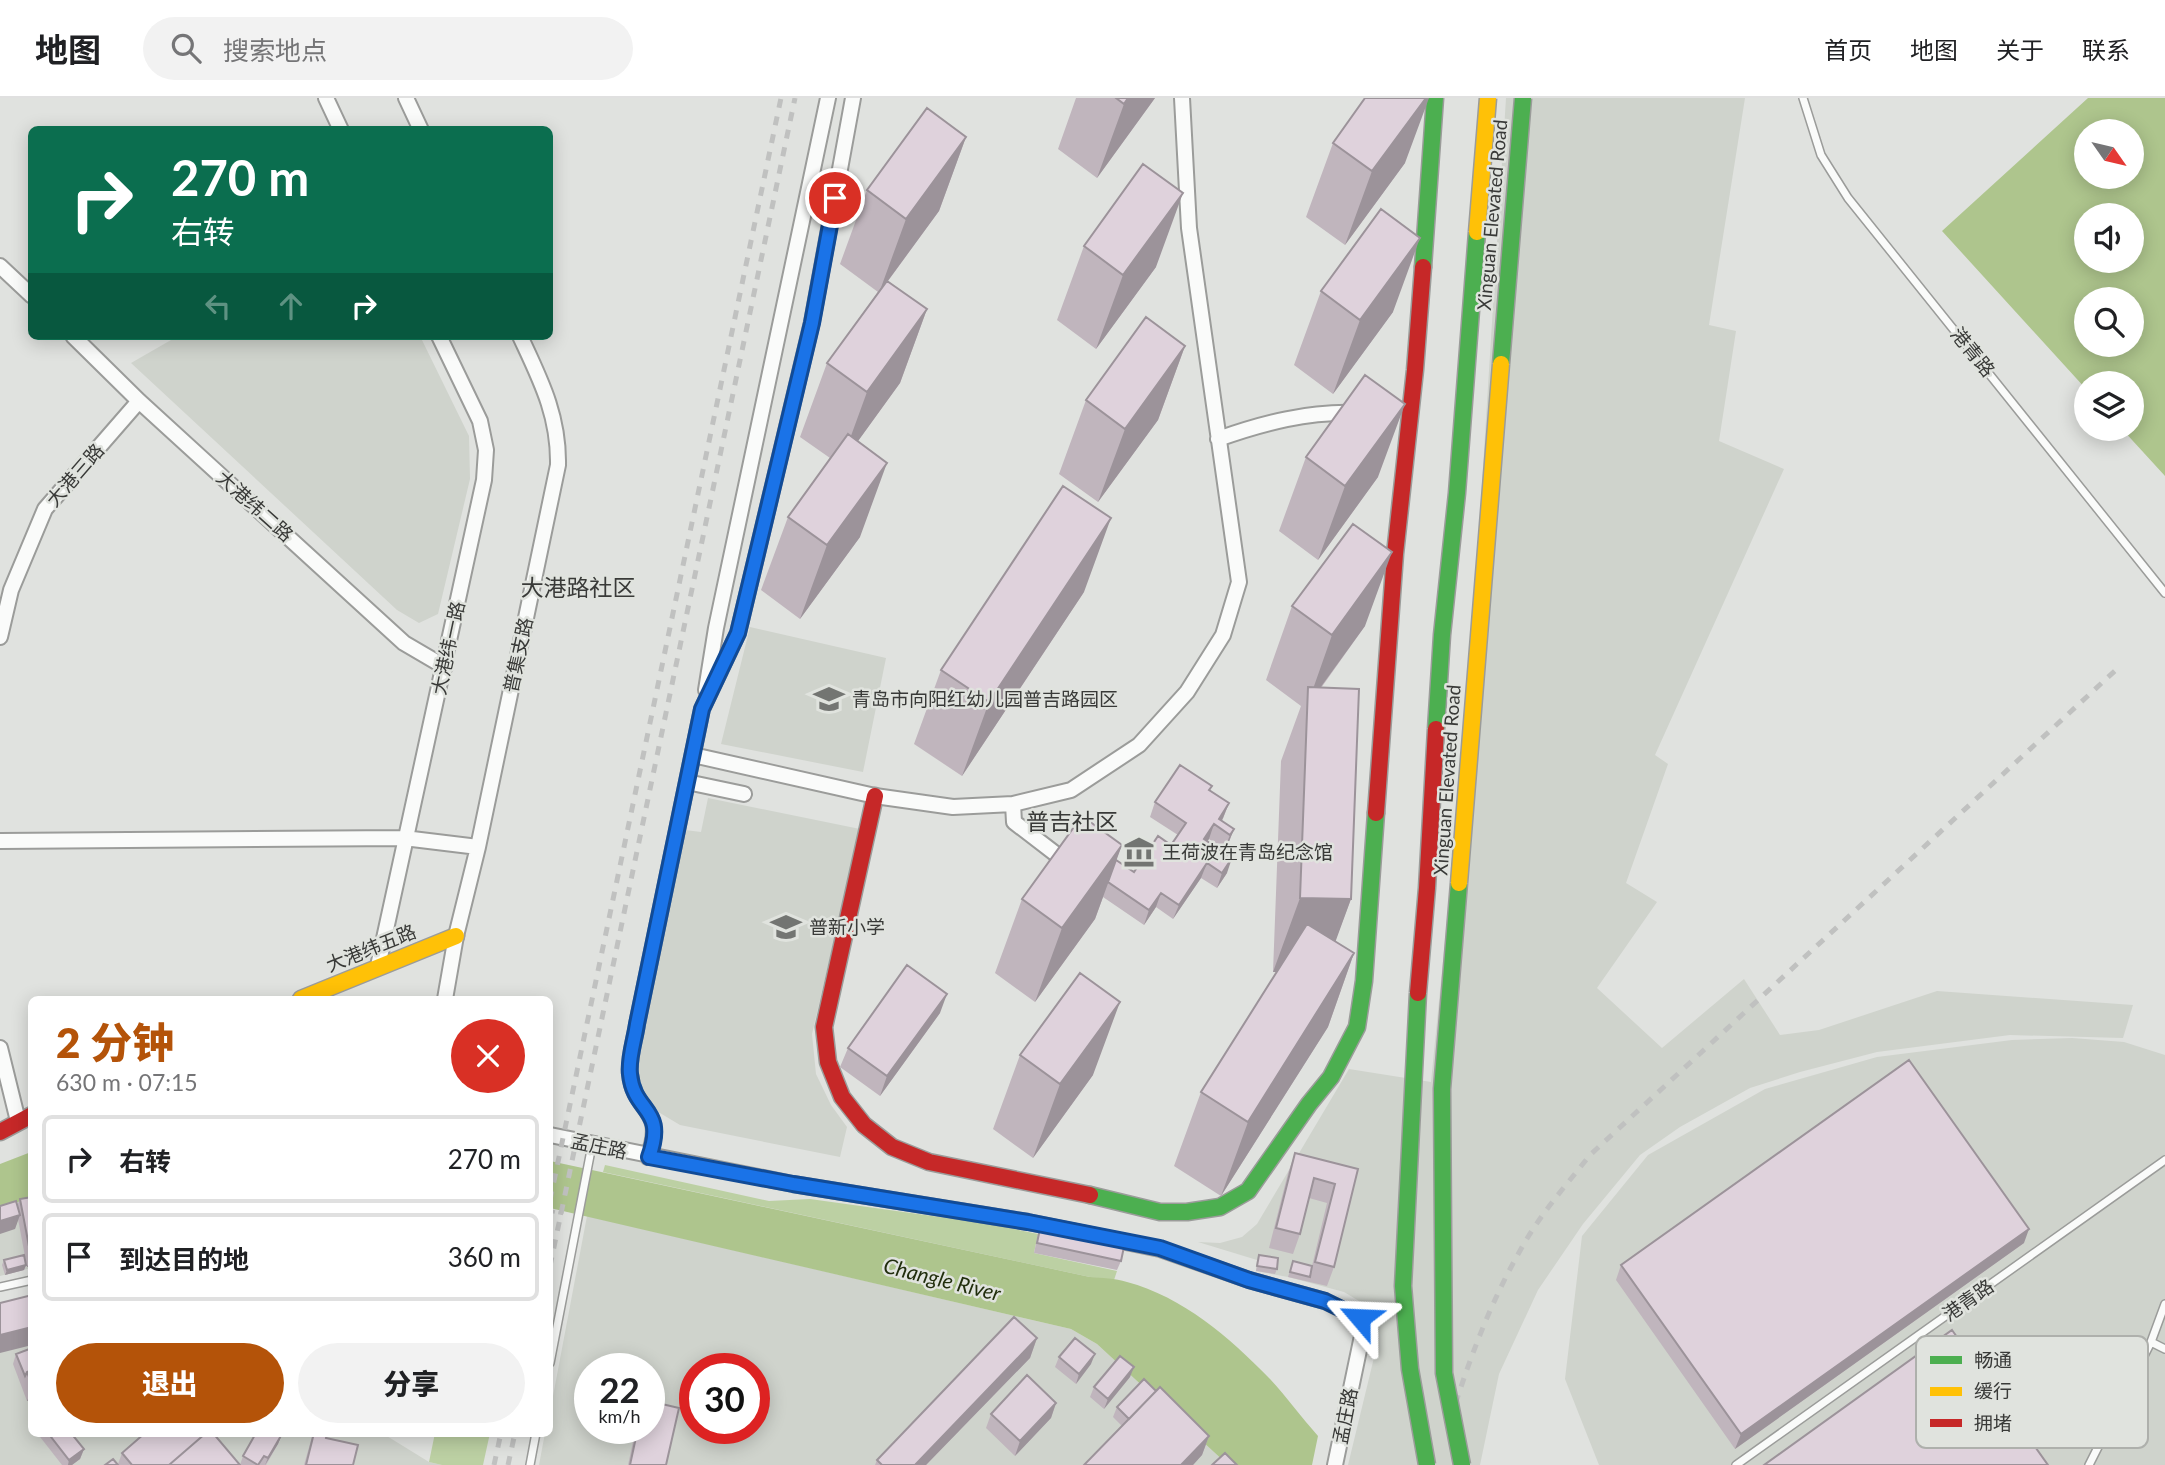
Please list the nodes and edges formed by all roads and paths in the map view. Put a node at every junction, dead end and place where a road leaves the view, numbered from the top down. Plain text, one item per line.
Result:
1 (326, 98) edge
2 (406, 98) edge
3 (828, 98) edge
4 (853, 98) edge
5 (1182, 98) edge
6 (1435, 98) edge
7 (1488, 98) edge
8 (1522, 98) edge
9 (1803, 98) edge
10 (339, 126) edge
11 (419, 126) edge
12 (0, 266) edge
13 (28, 292) edge
14 (77, 340) edge
15 (441, 340) edge
16 (522, 340) edge
17 (139, 401) junction
18 (1372, 414) edge
19 (1218, 439) junction
20 (2165, 593) edge
21 (0, 637) edge
22 (445, 667) junction
23 (702, 709) junction
24 (693, 755) junction
25 (687, 782) junction
26 (744, 794) dead end
27 (875, 796) junction
28 (1013, 804) junction
29 (404, 838) junction
30 (0, 841) edge
31 (478, 847) junction
32 (1062, 858) edge
33 (456, 936) junction
34 (378, 966) junction
35 (308, 996) edge
36 (446, 996) edge
37 (0, 1048) edge
38 (25, 1118) edge
39 (0, 1132) edge
40 (553, 1136) edge
41 (592, 1145) junction
42 (649, 1157) junction
43 (2165, 1160) edge
44 (553, 1212) edge
45 (578, 1216) junction
46 (28, 1281) edge
47 (0, 1287) edge
48 (2165, 1304) edge
49 (1917, 1336) edge
50 (1916, 1337) edge
51 (2151, 1342) junction
52 (553, 1347) edge
53 (2148, 1348) edge
54 (2165, 1349) edge
55 (535, 1437) edge
56 (2098, 1448) edge
57 (530, 1465) edge
58 (1335, 1465) edge
59 (1427, 1465) edge
60 (1462, 1465) edge
61 (1736, 1465) edge
62 (2089, 1465) edge

1 - 10 street
2 - 11 street
3 - 23 street
4 - 23 street
5 - 19 street
6 - 27 main road
7 - 59 main road, Xinguan Elevated Road, bridge
8 - 60 main road, Xinguan Elevated Road, bridge
9 - 20 lane, 港青路
12 - 13 street
14 - 17 street, 大港纬二路
15 - 22 street, 大港纬一路
16 - 31 street, 普集支路
17 - 21 street, 大港三路
17 - 22 street, 大港纬二路
18 - 19 street
19 - 28 street
22 - 29 street, 大港纬一路
23 - 24 street
24 - 25 street
24 - 27 street
25 - 26 street
25 - 42 street
27 - 28 street
28 - 32 street
29 - 30 street
29 - 31 street
29 - 34 street, 大港纬一路
31 - 33 street, 普集支路
33 - 34 main road, 大港纬五路
33 - 36 street
34 - 35 main road, 大港纬五路
37 - 38 street
38 - 39 main road
40 - 41 street, 孟庄路
41 - 42 street, 孟庄路
41 - 45 lane
42 - 58 street, 孟庄路
43 - 49 lane, 港青路
44 - 45 path
45 - 52 lane
46 - 47 lane
48 - 51 lane
50 - 61 lane, 港青路
51 - 53 lane
51 - 54 lane
55 - 57 lane
56 - 62 lane

